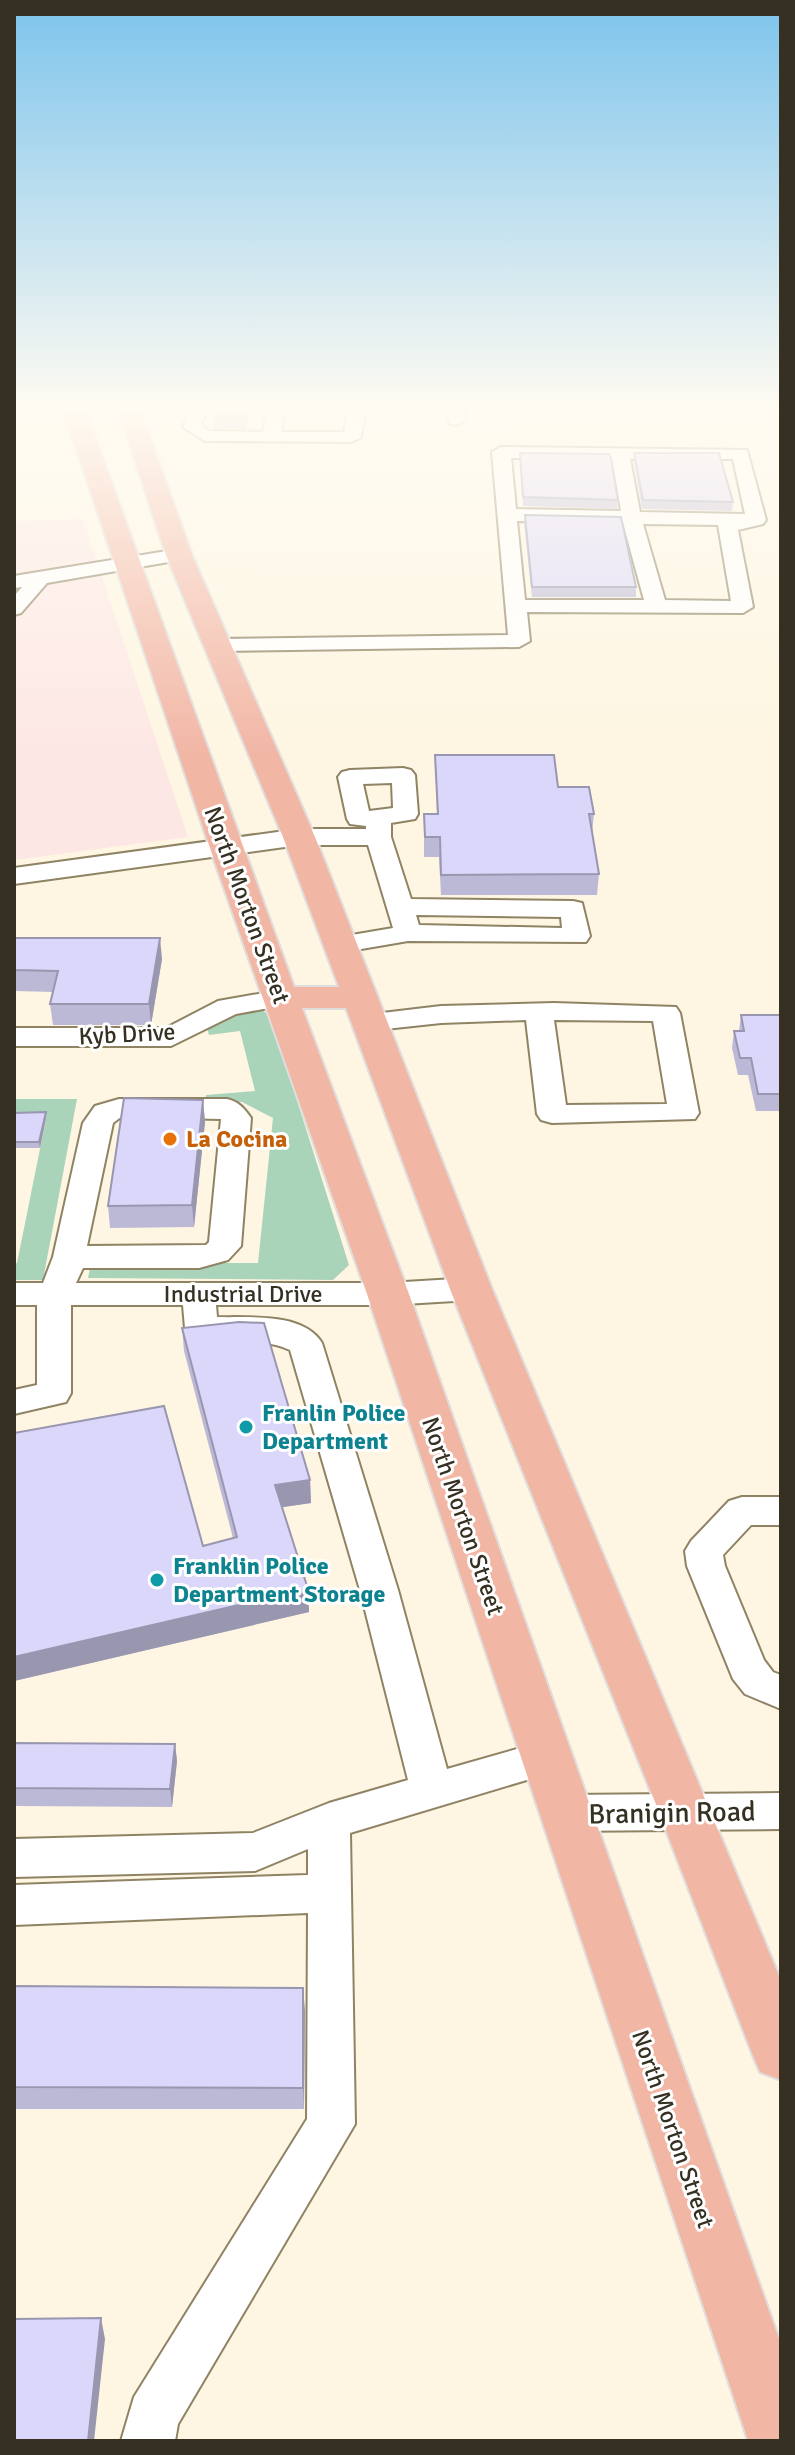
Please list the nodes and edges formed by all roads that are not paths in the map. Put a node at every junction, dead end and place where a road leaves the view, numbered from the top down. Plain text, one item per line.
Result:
1 (114, 527) edge
2 (169, 527) edge
3 (508, 527) edge
4 (634, 527) edge
5 (727, 527) edge
6 (179, 555) junction
7 (127, 563) junction
8 (40, 578) junction
9 (14, 582) edge
10 (515, 606) junction
11 (656, 606) junction
12 (14, 609) edge
13 (219, 645) junction
14 (299, 837) junction
15 (226, 848) junction
16 (14, 876) edge
17 (404, 920) junction
18 (338, 945) junction
19 (281, 998) junction
20 (362, 1009) junction
21 (539, 1012) junction
22 (14, 1037) edge
23 (69, 1257) junction
24 (471, 1289) junction
25 (14, 1294) edge
26 (54, 1294) junction
27 (198, 1294) junction
28 (388, 1294) junction
29 (14, 1402) edge
30 (781, 1511) edge
31 (781, 1693) edge
32 (545, 1758) junction
33 (432, 1791) junction
34 (781, 1811) edge
35 (686, 1812) junction
36 (564, 1813) junction
37 (329, 1821) junction
38 (14, 1858) edge
39 (330, 1893) junction
40 (14, 1905) edge
41 (781, 2053) edge
42 (781, 2440) edge
43 (148, 2441) edge

1 - 7 main road, North Morton Street
2 - 6 main road
3 - 10 street
4 - 11 street
5 - 11 street
6 - 7 street
6 - 13 main road
7 - 8 street
7 - 15 main road, North Morton Street
8 - 9 street
8 - 12 street
10 - 11 street
10 - 13 street
13 - 14 main road
14 - 15 street
14 - 17 street
14 - 18 main road
15 - 16 street
15 - 19 main road, North Morton Street
17 - 17 street
17 - 18 street
18 - 20 main road
19 - 20 main road
19 - 22 street, Kyb Drive
19 - 28 main road, North Morton Street
20 - 21 street
20 - 24 main road
21 - 21 street
23 - 23 street
23 - 26 street
24 - 28 street, Industrial Drive
24 - 35 main road
25 - 26 street, Industrial Drive
26 - 27 street, Industrial Drive
26 - 29 street
27 - 28 street, Industrial Drive
27 - 33 street
28 - 32 main road, North Morton Street
30 - 31 street
32 - 33 street
32 - 36 main road, North Morton Street
33 - 37 street
34 - 35 street, Branigin Road
35 - 36 street, Branigin Road
35 - 41 main road
36 - 42 main road, North Morton Street
37 - 38 street
37 - 39 street
39 - 40 street
39 - 43 street

